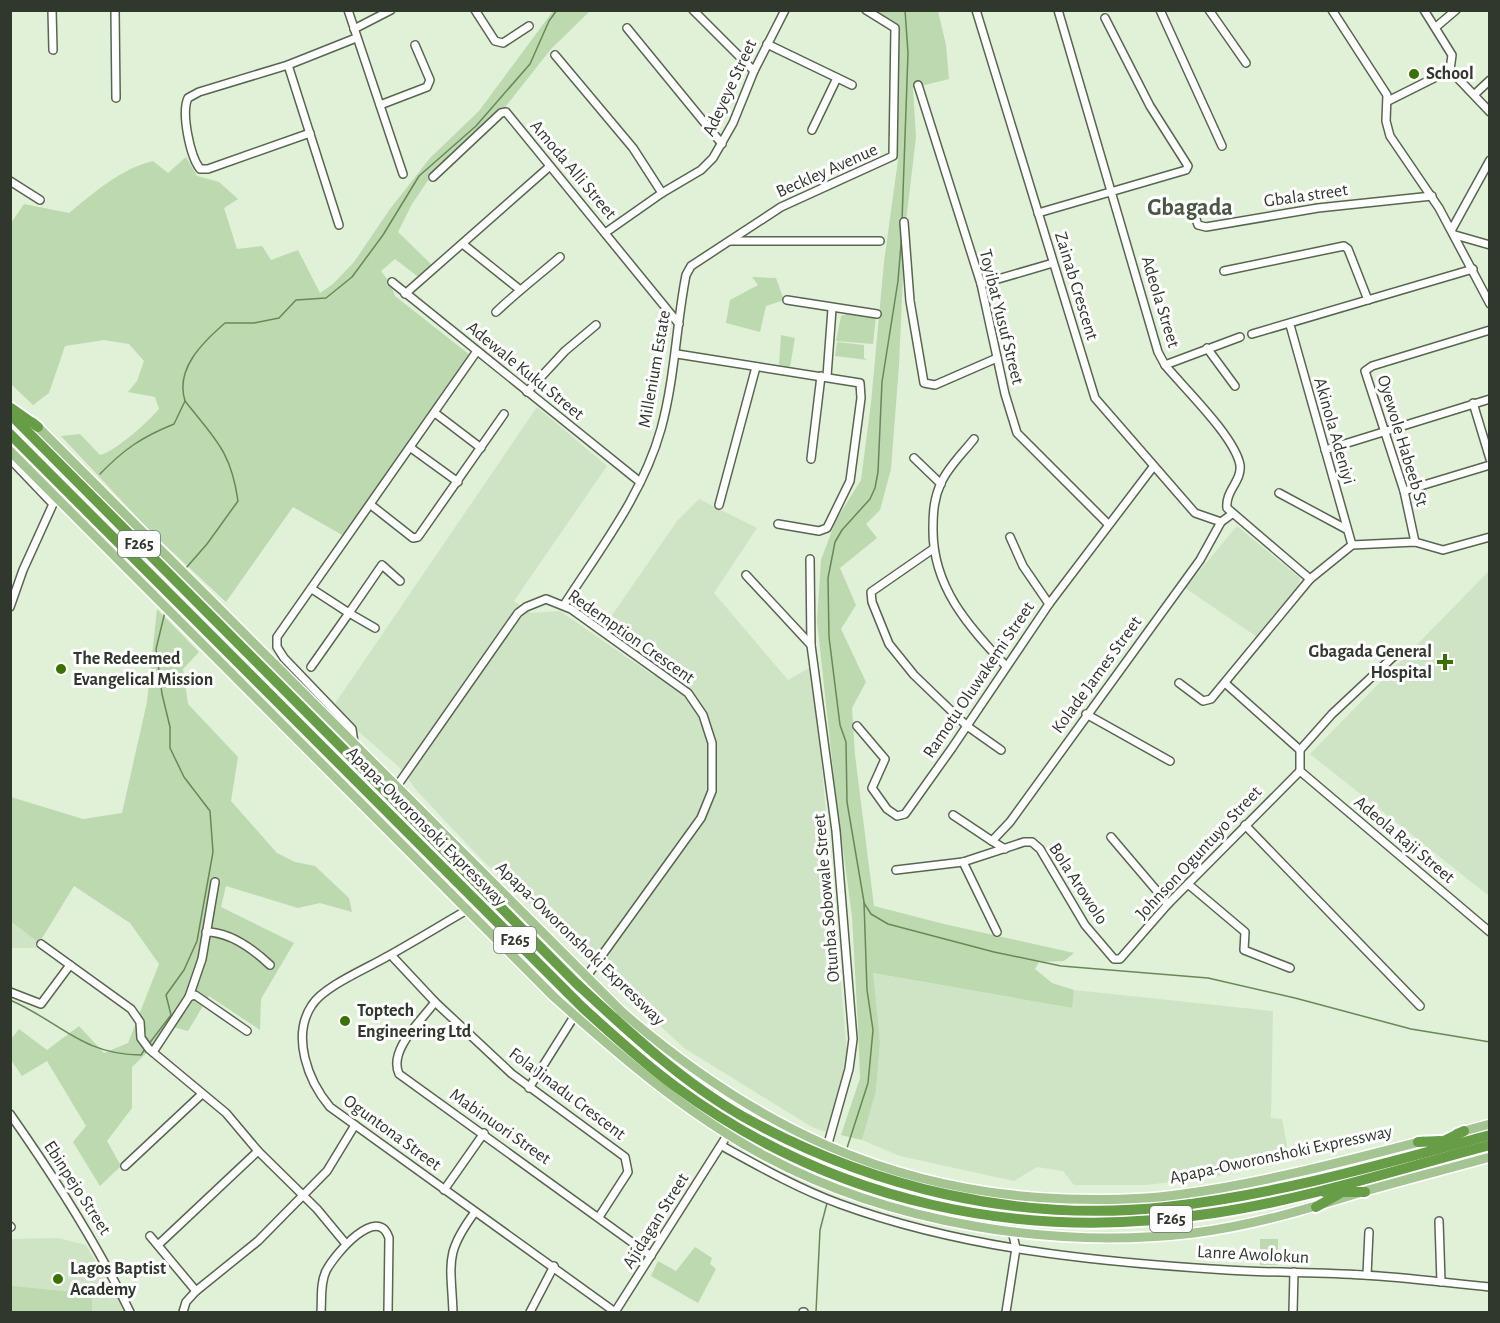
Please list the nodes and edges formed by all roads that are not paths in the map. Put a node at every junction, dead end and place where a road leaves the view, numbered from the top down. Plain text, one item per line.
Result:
1 (52, 10) edge
2 (115, 10) edge
3 (348, 10) edge
4 (391, 10) edge
5 (475, 10) edge
6 (693, 10) edge
7 (785, 10) edge
8 (866, 10) edge
9 (976, 10) edge
10 (1058, 10) edge
11 (1160, 10) edge
12 (1209, 10) edge
13 (1332, 10) edge
14 (1424, 10) edge
15 (1456, 10) edge
16 (1105, 18) dead end
17 (528, 26) dead end
18 (1436, 27) junction
19 (627, 28) dead end
20 (354, 29) junction
21 (356, 38) junction
22 (768, 44) junction
23 (415, 45) dead end
24 (53, 50) dead end
25 (555, 55) dead end
26 (1246, 63) dead end
27 (288, 65) junction
28 (1450, 70) junction
29 (754, 71) junction
30 (837, 78) junction
31 (1490, 80) edge
32 (852, 85) dead end
33 (918, 85) dead end
34 (1475, 94) junction
35 (116, 98) dead end
36 (1388, 101) junction
37 (380, 105) junction
38 (1490, 112) edge
39 (812, 130) dead end
40 (310, 133) junction
41 (722, 144) junction
42 (1222, 146) dead end
43 (1490, 160) edge
44 (549, 167) junction
45 (403, 174) dead end
46 (433, 177) dead end
47 (10, 181) edge
48 (662, 193) junction
49 (1111, 194) junction
50 (1432, 196) junction
51 (40, 201) dead end
52 (1038, 213) junction
53 (1194, 213) dead end
54 (904, 222) dead end
55 (339, 225) dead end
56 (605, 232) junction
57 (1453, 232) junction
58 (730, 241) junction
59 (880, 241) dead end
60 (464, 245) junction
61 (1490, 245) edge
62 (560, 256) dead end
63 (697, 260) joint
64 (1053, 263) junction
65 (1473, 269) junction
66 (1224, 271) dead end
67 (392, 282) dead end
68 (981, 284) junction
69 (519, 289) junction
70 (405, 294) junction
71 (787, 300) dead end
72 (1368, 300) junction
73 (1490, 304) edge
74 (832, 309) junction
75 (496, 312) dead end
76 (877, 314) dead end
77 (679, 324) junction
78 (596, 325) dead end
79 (1290, 325) junction
80 (1490, 330) edge
81 (1252, 334) dead end
82 (1240, 337) dead end
83 (1207, 348) junction
84 (477, 351) junction
85 (677, 354) junction
86 (997, 358) junction
87 (1165, 365) junction
88 (756, 367) junction
89 (824, 376) junction
90 (1235, 386) dead end
91 (527, 392) junction
92 (1490, 399) edge
93 (1473, 404) junction
94 (11, 408) edge
95 (435, 413) junction
96 (504, 414) dead end
97 (1386, 429) junction
98 (10, 434) edge
99 (974, 439) dead end
100 (411, 448) junction
101 (481, 448) junction
102 (1325, 450) junction
103 (10, 452) edge
104 (914, 458) dead end
105 (10, 459) edge
106 (811, 459) dead end
107 (1490, 459) edge
108 (1490, 465) edge
109 (1153, 467) junction
110 (458, 482) junction
111 (640, 482) junction
112 (941, 484) junction
113 (1404, 491) junction
114 (1279, 493) dead end
115 (371, 505) junction
116 (719, 505) dead end
117 (1232, 514) junction
118 (1221, 522) junction
119 (778, 524) dead end
120 (1108, 524) junction
121 (1346, 529) junction
122 (1010, 537) dead end
123 (1490, 537) edge
124 (1415, 542) junction
125 (1352, 545) junction
126 (933, 549) junction
127 (810, 559) dead end
128 (746, 575) dead end
129 (1310, 579) junction
130 (400, 581) dead end
131 (312, 589) junction
132 (1049, 604) junction
133 (564, 605) junction
134 (10, 607) edge
135 (349, 613) junction
136 (375, 628) dead end
137 (811, 645) junction
138 (253, 650) junction
139 (1394, 656) dead end
140 (1006, 666) junction
141 (310, 667) dead end
142 (1179, 683) dead end
143 (1225, 683) junction
144 (1086, 714) junction
145 (857, 726) dead end
146 (967, 726) junction
147 (354, 743) junction
148 (1001, 750) dead end
149 (1300, 750) junction
150 (1170, 761) dead end
151 (1300, 771) junction
152 (397, 786) junction
153 (953, 815) dead end
154 (1245, 825) junction
155 (1111, 837) dead end
156 (992, 841) junction
157 (1005, 849) junction
158 (963, 862) junction
159 (896, 870) dead end
160 (215, 882) dead end
161 (1188, 884) junction
162 (1168, 904) junction
163 (467, 910) junction
164 (206, 932) junction
165 (997, 932) dead end
166 (1490, 932) edge
167 (41, 944) dead end
168 (391, 955) junction
169 (1122, 957) joint
170 (70, 965) junction
171 (270, 965) dead end
172 (1290, 968) dead end
173 (587, 976) junction
174 (10, 992) edge
175 (189, 997) junction
176 (435, 1002) junction
177 (1420, 1006) dead end
178 (575, 1016) junction
179 (247, 1031) dead end
180 (151, 1051) junction
181 (529, 1088) junction
182 (202, 1094) junction
183 (10, 1114) edge
184 (1490, 1124) edge
185 (355, 1125) junction
186 (484, 1133) junction
187 (728, 1134) junction
188 (1490, 1135) edge
189 (1466, 1136) junction
190 (1442, 1141) junction
191 (1418, 1142) junction
192 (1490, 1145) edge
193 (722, 1146) junction
194 (827, 1147) junction
195 (258, 1151) junction
196 (1420, 1154) junction
197 (834, 1155) junction
198 (1490, 1157) edge
199 (856, 1164) junction
200 (125, 1166) dead end
201 (826, 1177) junction
202 (1360, 1179) junction
203 (847, 1185) junction
204 (444, 1190) junction
205 (1312, 1192) junction
206 (1365, 1192) junction
207 (1341, 1193) junction
208 (303, 1197) junction
209 (1316, 1207) junction
210 (475, 1212) junction
211 (599, 1217) junction
212 (1439, 1221) dead end
213 (1012, 1231) junction
214 (1368, 1232) dead end
215 (150, 1236) dead end
216 (346, 1244) junction
217 (158, 1245) junction
218 (1016, 1248) junction
219 (651, 1256) junction
220 (554, 1266) junction
221 (1294, 1272) junction
222 (1367, 1275) junction
223 (1441, 1282) junction
224 (1490, 1287) edge
225 (196, 1291) junction
226 (130, 1312) edge
227 (183, 1312) edge
228 (321, 1312) edge
229 (388, 1312) edge
230 (453, 1312) edge
231 (530, 1312) edge
232 (615, 1312) edge
233 (1006, 1312) edge
234 (1293, 1312) edge

1 - 24 street
2 - 35 street
3 - 20 street
4 - 20 street
5 - 17 street
6 - 29 street
7 - 22 street, Adeyeye Street
8 - 58 street, Beckley Avenue
9 - 52 street, Zainab Crescent
10 - 49 street, Adeola Street
11 - 42 street
12 - 26 street
13 - 36 street
14 - 18 street
15 - 18 street
16 - 49 street
18 - 28 street
19 - 41 street
20 - 21 street
21 - 27 street
21 - 37 street
22 - 29 street, Adeyeye Street
22 - 30 street
23 - 37 street
25 - 48 street
27 - 40 street
27 - 40 street
28 - 34 street
28 - 36 street
29 - 41 street, Adeyeye Street
30 - 32 street
30 - 39 street
31 - 34 street
33 - 68 street, Toyibat Yusuf Street
34 - 38 street
36 - 50 street
37 - 45 street
40 - 55 street
41 - 48 street, Adeyeye Street
43 - 57 street
44 - 46 street, Amoda Alli Street
44 - 56 street, Amoda Alli Street
44 - 60 street
47 - 51 street
48 - 56 street, Adeyeye Street
49 - 52 street
49 - 87 street, Adeola Street
50 - 53 street, Gbala street
50 - 57 street
52 - 64 street, Zainab Crescent
54 - 86 street
56 - 77 street, Amoda Alli Street
57 - 61 street
57 - 65 street
58 - 59 street
58 - 63 street, Beckley Avenue
60 - 69 street
60 - 70 street
62 - 69 street
63 - 77 street, Millenium Estate
64 - 68 street
64 - 109 street, Zainab Crescent
65 - 72 street
65 - 73 street
66 - 72 street
67 - 70 street, Adewale Kuku Street
68 - 86 street, Toyibat Yusuf Street
69 - 75 street
70 - 84 street, Adewale Kuku Street
71 - 74 street
72 - 79 street
74 - 76 street
74 - 89 street
77 - 85 street, Millenium Estate
78 - 91 street
79 - 81 street
79 - 102 street, Akinola Adeniyi
80 - 97 street, Oyewole Habeeb St
82 - 83 street
83 - 87 street
83 - 90 street
84 - 91 street, Adewale Kuku Street
84 - 95 street
85 - 88 street
85 - 111 street, Millenium Estate
86 - 120 street, Toyibat Yusuf Street
87 - 117 street, Adeola Street
88 - 89 street
88 - 116 street
89 - 106 street
89 - 119 street
91 - 111 street, Adewale Kuku Street
92 - 93 street
93 - 97 street
93 - 107 street
94 - 138 highway, Apapa-Oworonsoki Expressway / F265
95 - 100 street
95 - 101 street
96 - 101 street
97 - 102 street
97 - 113 street, Oyewole Habeeb St
98 - 201 highway, Apapa-Oworonsoki Expressway / F265
99 - 112 street
100 - 110 street
100 - 115 street
101 - 110 street
102 - 121 street, Akinola Adeniyi
103 - 163 main road, Apapa-Oworonsoki Expressway
104 - 112 street
105 - 134 street
108 - 113 street
109 - 118 street, Zainab Crescent
109 - 120 street, Ramotu Oluwakemi Street
110 - 115 street
111 - 133 street, Millenium Estate
112 - 126 street
113 - 124 street, Oyewole Habeeb St
114 - 121 street
115 - 131 street
117 - 118 street, Kolade James Street
117 - 129 street
118 - 144 street, Kolade James Street
120 - 132 street, Ramotu Oluwakemi Street
121 - 125 street, Akinola Adeniyi
122 - 132 street
123 - 124 street
124 - 125 street
125 - 129 street
126 - 140 street
126 - 146 street
127 - 137 street, Otunba Sobowale Street
128 - 137 street
129 - 143 street
130 - 135 street
131 - 135 street
131 - 147 street
132 - 140 street, Ramotu Oluwakemi Street
133 - 152 street, Redemption Crescent
133 - 173 street, Redemption Crescent
135 - 136 street
135 - 141 street
137 - 194 street, Otunba Sobowale Street
138 - 147 main road, Apapa-Oworonshoki Expressway
138 - 197 highway, Apapa-Oworonsoki Expressway / F265
139 - 149 street
140 - 146 street, Ramotu Oluwakemi Street
142 - 143 street
143 - 149 street
144 - 150 street
144 - 156 street, Kolade James Street
145 - 146 street, Ramotu Oluwakemi Street
146 - 148 street
147 - 152 main road, Apapa-Oworonshoki Expressway
149 - 151 street
151 - 154 street, Johnson Oguntuyo Street
151 - 166 street, Adeola Raji Street
152 - 173 main road, Apapa-Oworonshoki Expressway
153 - 156 street
154 - 161 street, Johnson Oguntuyo Street
154 - 177 street
155 - 162 street
156 - 157 street
157 - 158 street, Bola Arowolo
157 - 169 street, Bola Arowolo
158 - 159 street, Bola Arowolo
158 - 165 street
160 - 164 street
161 - 162 street, Johnson Oguntuyo Street
161 - 172 street
162 - 169 street, Johnson Oguntuyo Street
163 - 168 street, Oguntona Street
163 - 178 main road, Apapa-Oworonsoki Expressway
164 - 171 street
164 - 175 street
167 - 170 street
168 - 176 street, Fola Jinadu Crescent
168 - 185 street, Oguntona Street
170 - 174 street
170 - 180 street
173 - 194 main road, Apapa-Oworonshoki Expressway
175 - 179 street
175 - 180 street
176 - 181 street, Fola Jinadu Crescent
176 - 186 street, Mabinuori Street
178 - 181 street
178 - 187 main road, Apapa-Oworonsoki Expressway
180 - 182 street
181 - 211 street, Fola Jinadu Crescent
182 - 195 street
182 - 200 street
183 - 226 street, Ebinpejo Street
184 - 189 main road, Apapa-Oworonshoki Expressway
185 - 204 street, Oguntona Street
185 - 208 street
186 - 204 street
186 - 211 street, Mabinuori Street
187 - 193 street, Ajidagan Street
187 - 201 main road, Apapa-Oworonsoki Expressway
188 - 189 highway, Apapa-Oworonshoki Expressway / F265
189 - 190 highway
189 - 191 main road, Apapa-Oworonshoki Expressway
189 - 196 highway, Apapa-Oworonshoki Expressway / F265
190 - 191 highway
190 - 196 highway
191 - 199 main road, Apapa-Oworonshoki Expressway
192 - 202 highway, F265
193 - 218 street, Lanre Awolokun
193 - 219 street, Ajidagan Street
194 - 197 main road, Apapa-Oworonshoki Expressway
195 - 208 street
195 - 217 street
196 - 199 highway, Apapa-Oworonshoki Expressway / F265
197 - 199 highway, Apapa-Oworonsoki Expressway / F265
198 - 206 main road
201 - 203 highway, Apapa-Oworonsoki Expressway / F265
202 - 205 highway, F265
202 - 207 highway
203 - 205 highway, F265
203 - 213 main road
204 - 210 street, Oguntona Street
205 - 207 highway
206 - 207 highway
206 - 209 main road
207 - 209 highway
208 - 216 street
208 - 225 street
209 - 213 main road
210 - 220 street, Oguntona Street
210 - 230 street
211 - 219 street, Mabinuori Street
212 - 223 street
213 - 218 street
214 - 222 street
215 - 217 street
216 - 228 street
216 - 229 street
217 - 225 street
218 - 221 street, Lanre Awolokun
218 - 233 street
219 - 232 street, Ajidagan Street
220 - 231 street
220 - 232 street, Oguntona Street
221 - 222 street, Lanre Awolokun
221 - 234 street
222 - 223 street, Lanre Awolokun
223 - 224 street, Lanre Awolokun
225 - 227 street

